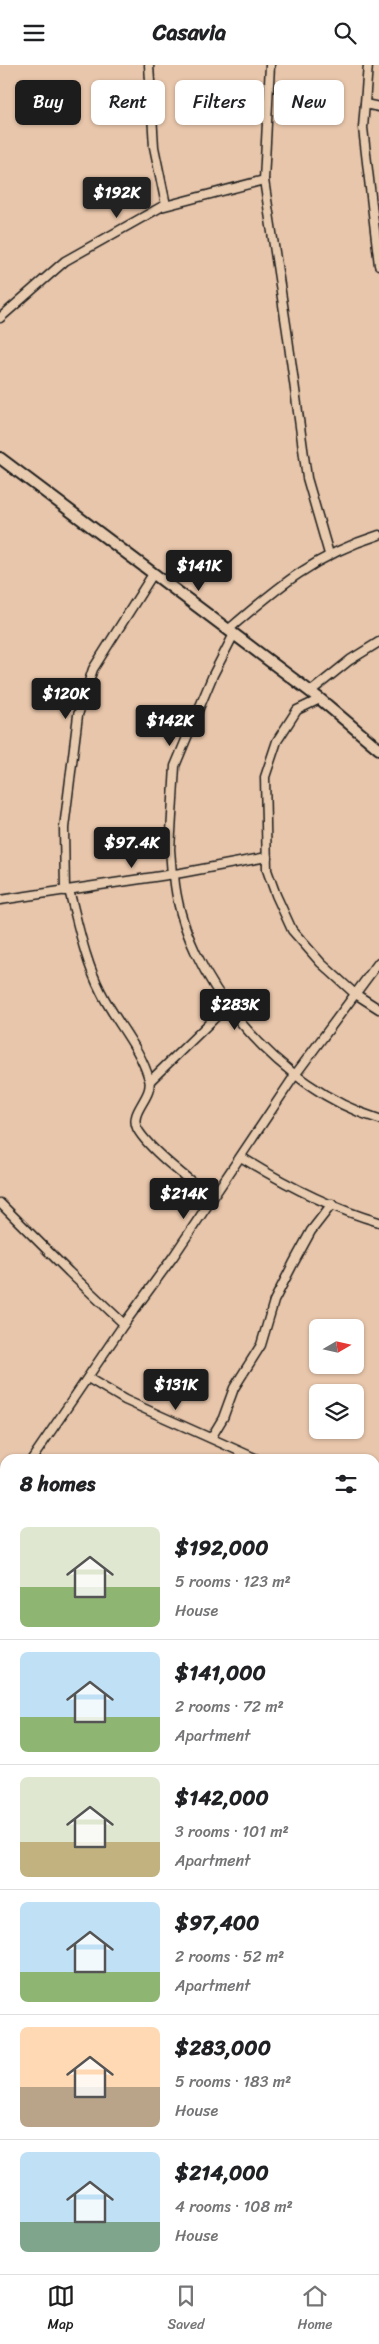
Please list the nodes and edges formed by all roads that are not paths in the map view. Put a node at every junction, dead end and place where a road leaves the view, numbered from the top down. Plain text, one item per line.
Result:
1 (149, 65) edge
2 (270, 65) edge
3 (368, 65) edge
4 (365, 104) junction
5 (379, 107) edge
6 (264, 179) junction
7 (166, 205) junction
8 (379, 265) edge
9 (0, 318) edge
10 (0, 458) edge
11 (379, 535) edge
12 (329, 554) junction
13 (153, 574) junction
14 (231, 632) junction
15 (379, 643) edge
16 (310, 692) junction
17 (320, 699) junction
18 (379, 749) edge
19 (266, 857) junction
20 (173, 875) junction
21 (67, 891) junction
22 (0, 900) edge
23 (379, 963) edge
24 (354, 993) junction
25 (227, 1006) junction
26 (379, 1009) edge
27 (295, 1075) junction
28 (150, 1081) junction
29 (379, 1119) edge
30 (241, 1157) junction
31 (213, 1197) junction
32 (0, 1203) edge
33 (332, 1204) junction
34 (379, 1222) edge
35 (124, 1323) junction
36 (88, 1378) junction
37 (210, 1438) junction
38 (35, 1454) edge
39 (246, 1454) edge

1 - 7 street
2 - 6 street
3 - 4 street
4 - 5 street
4 - 8 street
6 - 7 street
6 - 12 street
7 - 9 street
10 - 13 street
11 - 12 street
12 - 14 street
13 - 14 street
13 - 21 street
14 - 16 street
14 - 20 street
15 - 16 street
16 - 17 street
17 - 18 street
17 - 19 street
19 - 20 street
19 - 24 street
20 - 21 street
20 - 25 street
21 - 22 street
21 - 28 street
23 - 24 street
24 - 26 street
24 - 27 street
25 - 27 street
25 - 28 street
27 - 29 street
27 - 30 street
28 - 31 street
30 - 31 street
30 - 33 street
31 - 35 street
32 - 35 street
33 - 34 street
33 - 37 street
35 - 36 street
36 - 37 street
36 - 38 street
37 - 39 street

